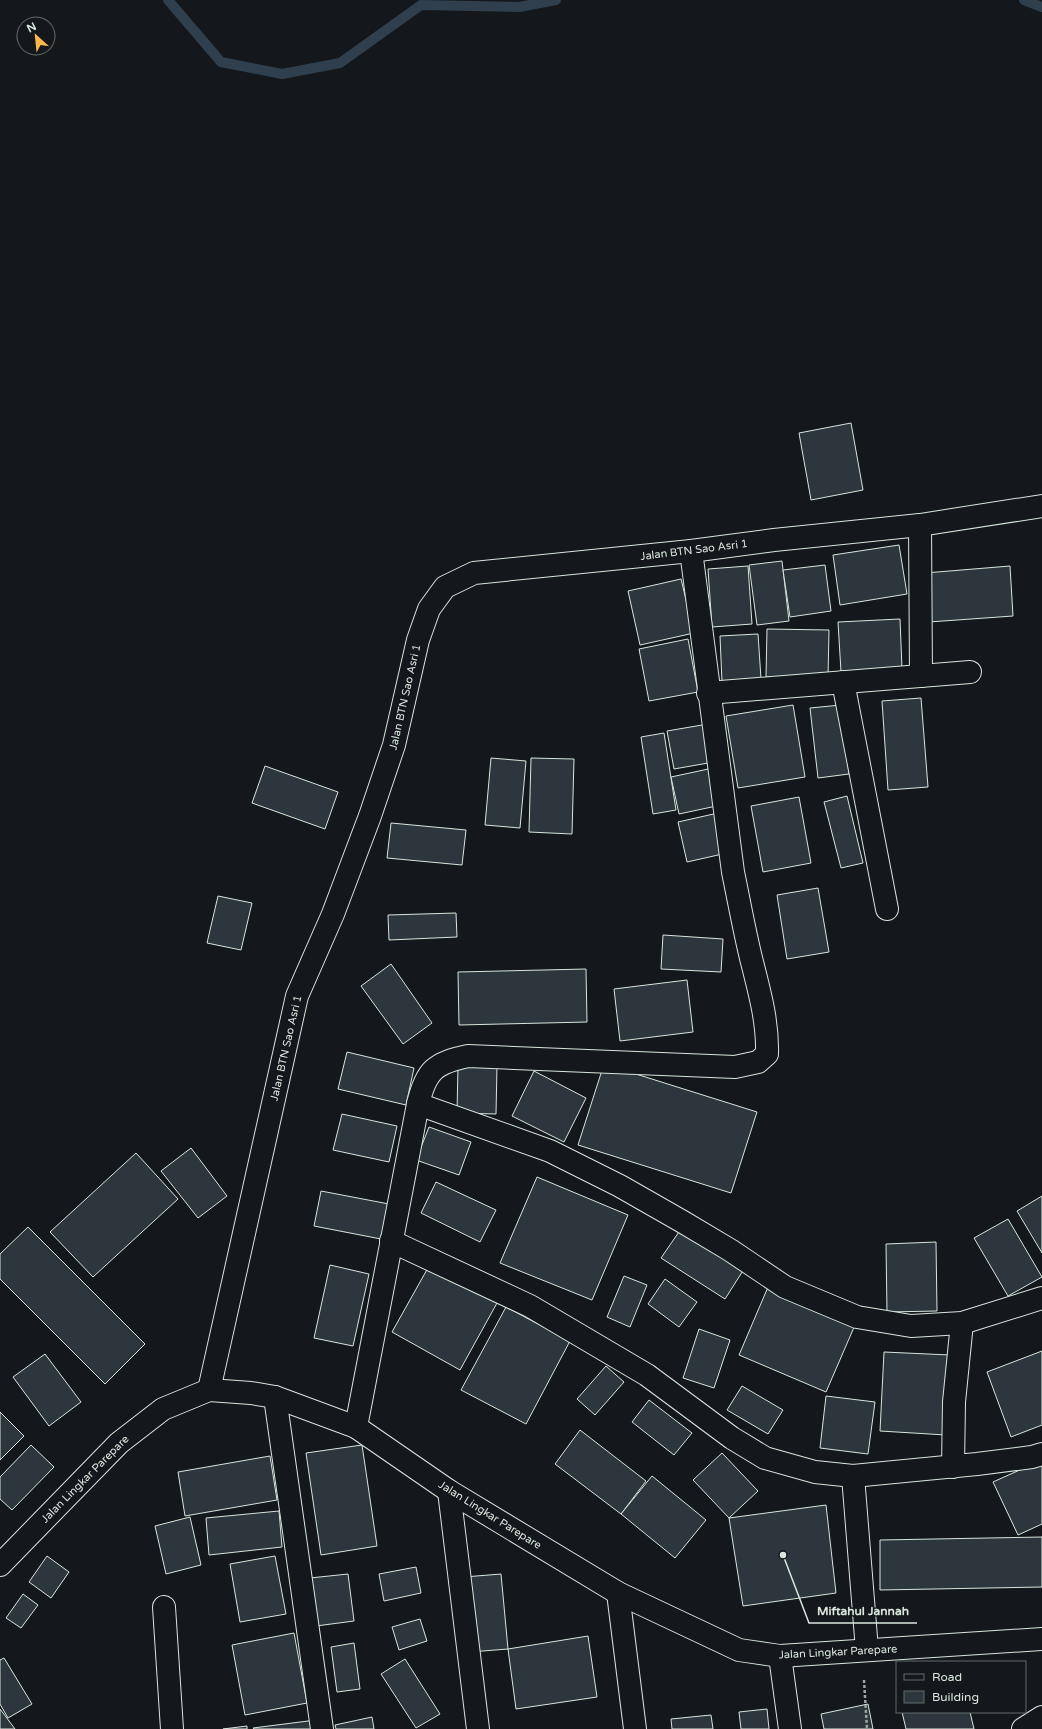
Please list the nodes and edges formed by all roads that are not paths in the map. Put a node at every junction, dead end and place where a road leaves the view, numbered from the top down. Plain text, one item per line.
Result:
1 (1042, 506) edge
2 (920, 525) junction
3 (691, 551) junction
4 (970, 672) dead end
5 (921, 676) junction
6 (843, 682) junction
7 (708, 693) junction
8 (887, 909) dead end
9 (418, 1104) junction
10 (391, 1241) junction
11 (1042, 1298) edge
12 (962, 1323) junction
13 (209, 1390) junction
14 (275, 1397) junction
15 (356, 1427) junction
16 (1042, 1454) edge
17 (953, 1467) junction
18 (853, 1476) junction
19 (449, 1490) junction
20 (0, 1565) edge
21 (618, 1593) junction
22 (164, 1607) dead end
23 (1042, 1639) edge
24 (867, 1650) junction
25 (780, 1656) junction
26 (1042, 1717) edge
27 (172, 1729) edge
28 (322, 1729) edge
29 (478, 1729) edge
30 (635, 1729) edge
31 (790, 1729) edge
32 (1022, 1729) edge

1 - 2 main road, Jalan BTN Sao Asri 1
2 - 3 main road, Jalan BTN Sao Asri 1
2 - 5 main road
3 - 7 main road
3 - 13 main road, Jalan BTN Sao Asri 1
4 - 5 main road
5 - 6 main road
6 - 7 main road
6 - 8 main road
7 - 9 main road
9 - 10 main road
9 - 12 main road
10 - 15 main road
10 - 18 main road
11 - 12 main road
12 - 17 main road
13 - 14 main road, Jalan Lingkar Parepare
13 - 20 main road, Jalan Lingkar Parepare
14 - 15 main road, Jalan Lingkar Parepare
14 - 28 main road
15 - 19 main road, Jalan Lingkar Parepare
16 - 17 main road
17 - 18 main road
18 - 24 main road
19 - 21 main road, Jalan Lingkar Parepare
19 - 29 main road
21 - 25 main road, Jalan Lingkar Parepare
21 - 30 main road
22 - 27 main road
23 - 24 main road, Jalan Lingkar Parepare
24 - 25 main road, Jalan Lingkar Parepare
25 - 31 main road
26 - 32 main road

